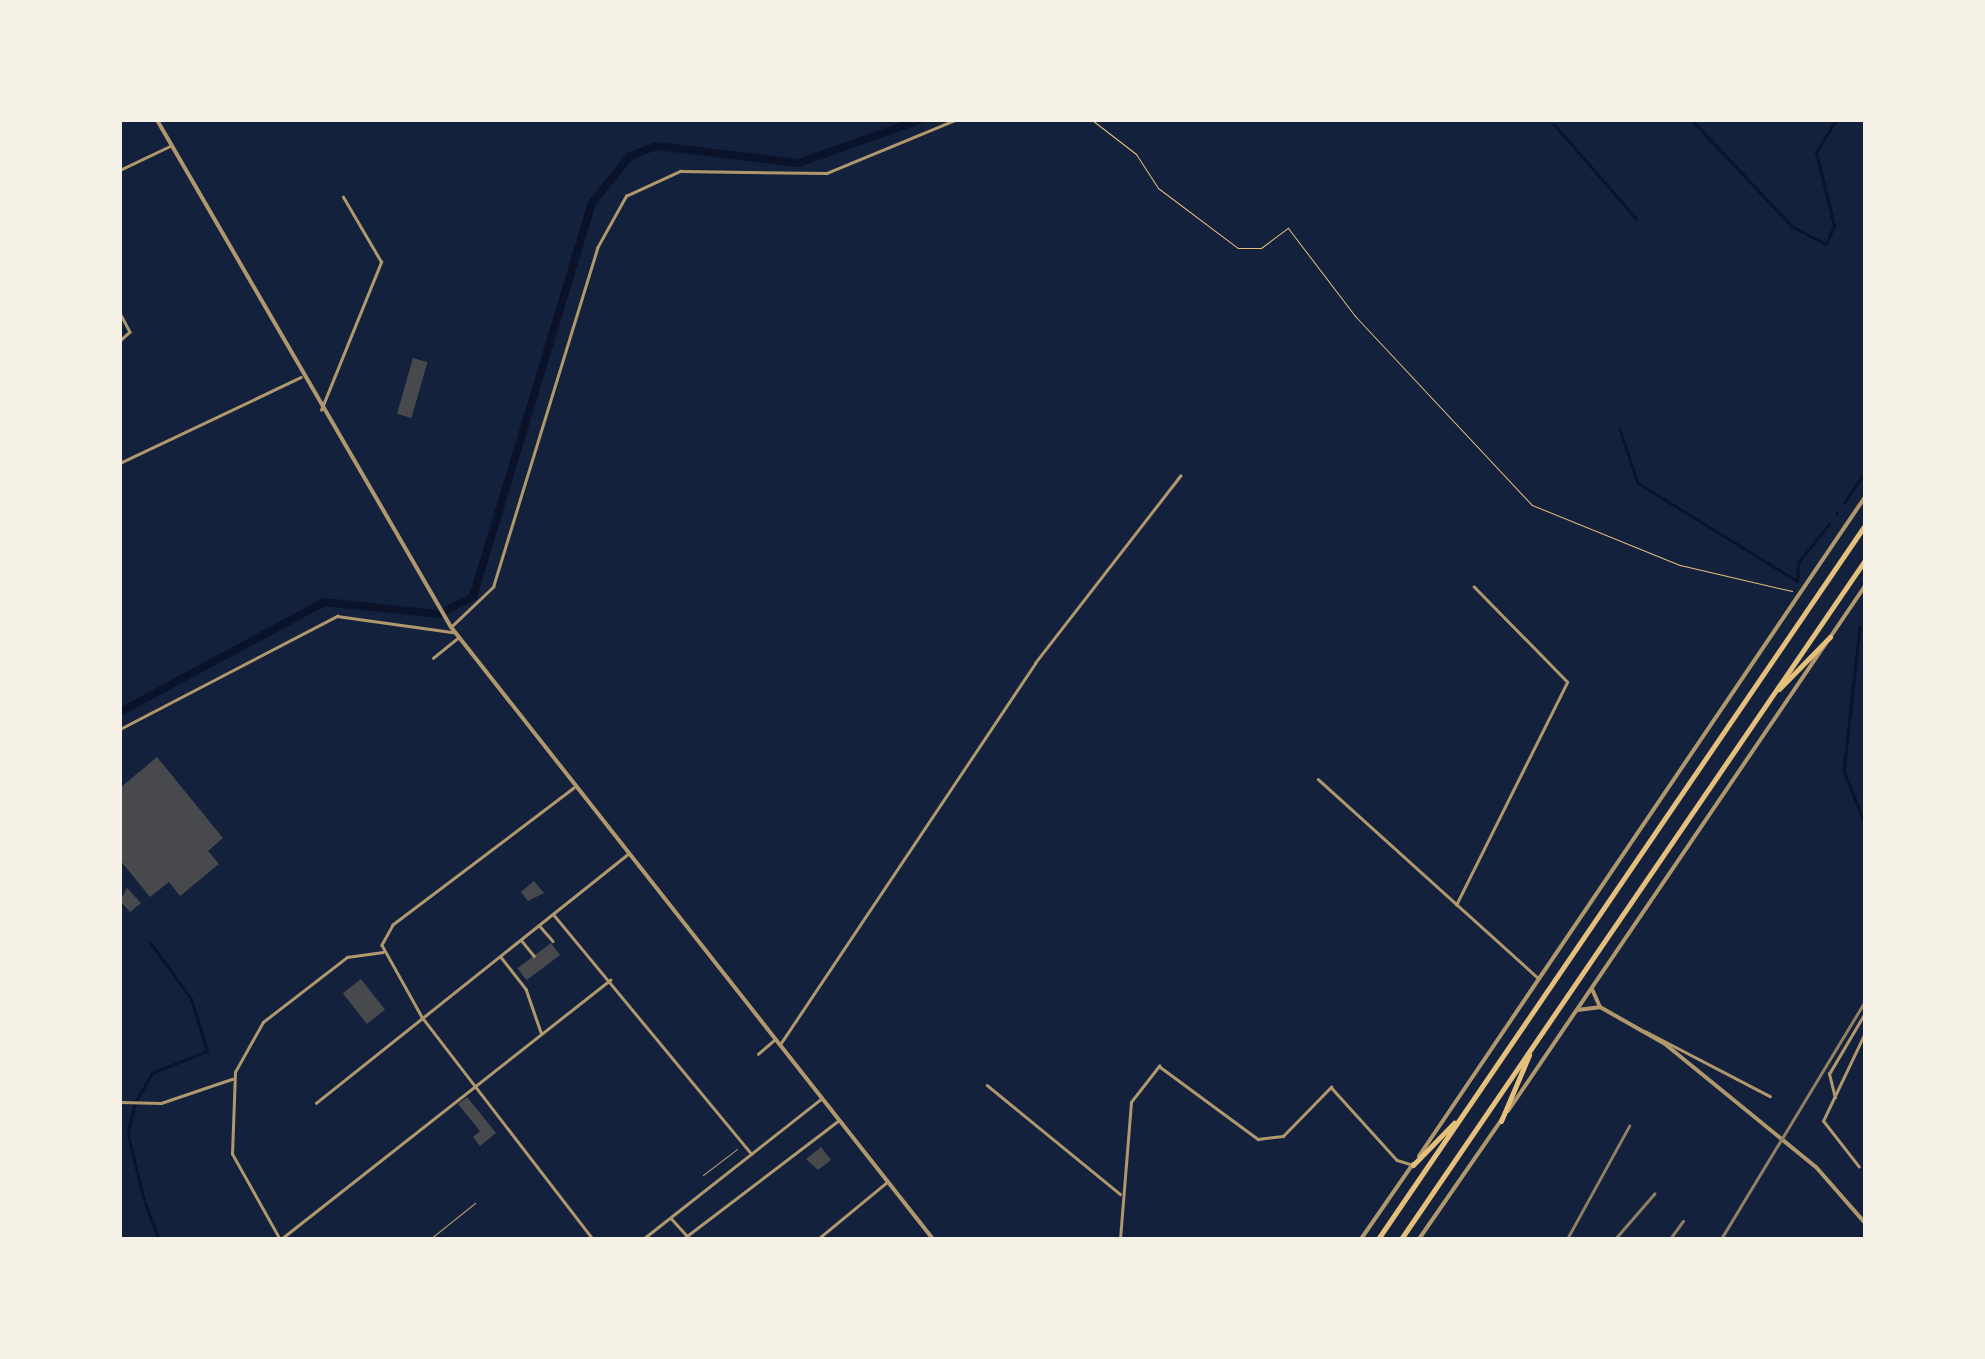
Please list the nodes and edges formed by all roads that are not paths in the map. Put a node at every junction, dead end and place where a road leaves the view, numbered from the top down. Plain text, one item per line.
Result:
1 (157, 120) edge
2 (955, 120) edge
3 (170, 146) junction
4 (120, 170) edge
5 (343, 198) dead end
6 (120, 313) edge
7 (120, 341) edge
8 (300, 377) junction
9 (321, 410) junction
10 (120, 464) edge
11 (1180, 476) dead end
12 (1865, 498) edge
13 (1865, 525) edge
14 (1865, 560) edge
15 (1865, 586) edge
16 (1474, 588) dead end
17 (453, 629) junction
18 (459, 638) junction
19 (1830, 638) junction
20 (433, 658) dead end
21 (1770, 698) junction
22 (120, 729) edge
23 (1318, 778) dead end
24 (576, 787) junction
25 (629, 854) junction
26 (1456, 905) junction
27 (554, 914) junction
28 (539, 924) junction
29 (521, 939) junction
30 (552, 942) dead end
31 (383, 952) junction
32 (500, 956) junction
33 (534, 956) dead end
34 (1537, 977) junction
35 (610, 980) junction
36 (1592, 984) junction
37 (1600, 1007) junction
38 (1573, 1013) junction
39 (1865, 1013) edge
40 (422, 1017) junction
41 (541, 1032) junction
42 (1644, 1032) junction
43 (1865, 1033) edge
44 (1535, 1041) junction
45 (778, 1042) junction
46 (758, 1054) dead end
47 (234, 1079) junction
48 (473, 1082) junction
49 (987, 1085) dead end
50 (1770, 1096) dead end
51 (822, 1098) junction
52 (1835, 1100) junction
53 (120, 1102) edge
54 (316, 1104) dead end
55 (1463, 1114) junction
56 (839, 1120) junction
57 (1501, 1121) junction
58 (737, 1149) dead end
59 (752, 1154) junction
60 (1865, 1162) edge
61 (1413, 1165) junction
62 (1859, 1167) junction
63 (703, 1175) dead end
64 (888, 1182) junction
65 (1865, 1182) edge
66 (1122, 1194) junction
67 (475, 1203) dead end
68 (671, 1218) junction
69 (1865, 1223) edge
70 (687, 1238) edge
71 (280, 1239) edge
72 (430, 1239) edge
73 (593, 1239) edge
74 (643, 1239) edge
75 (818, 1239) edge
76 (933, 1239) edge
77 (1120, 1239) edge
78 (1361, 1239) edge
79 (1378, 1239) edge
80 (1401, 1239) edge
81 (1419, 1239) edge

1 - 3 street
2 - 17 street
3 - 4 street
3 - 8 street
5 - 9 street
6 - 7 street
8 - 9 street
8 - 10 street
9 - 17 street
11 - 45 street
12 - 34 street
13 - 55 highway
14 - 21 highway
15 - 19 street
16 - 26 street
17 - 18 street
17 - 22 street
18 - 20 street
18 - 24 street
19 - 21 highway
19 - 36 street
21 - 44 highway
23 - 26 street
24 - 25 street
24 - 31 street
25 - 27 street
25 - 45 street
26 - 34 street
27 - 28 street
27 - 35 street
28 - 29 street
28 - 30 street
29 - 32 street
29 - 33 street
31 - 40 street
31 - 47 street
32 - 40 street
32 - 41 street
34 - 61 street
35 - 41 street
35 - 59 street
36 - 37 street
36 - 38 street
37 - 38 street
37 - 42 street
38 - 57 street
39 - 52 street
40 - 48 street
40 - 54 street
41 - 48 street
42 - 50 street
42 - 69 street
43 - 52 street
44 - 57 highway
44 - 80 highway
45 - 46 street
45 - 51 street
47 - 53 street
47 - 71 street
48 - 71 street
48 - 73 street
49 - 66 street
51 - 56 street
51 - 59 street
52 - 62 street
55 - 61 highway
55 - 79 highway
56 - 64 street
56 - 70 street
57 - 81 street
58 - 63 lane
59 - 68 street
60 - 62 street
61 - 66 street
61 - 78 street
62 - 65 street
64 - 75 street
64 - 76 street
66 - 77 street
67 - 72 lane
68 - 70 street
68 - 74 street

